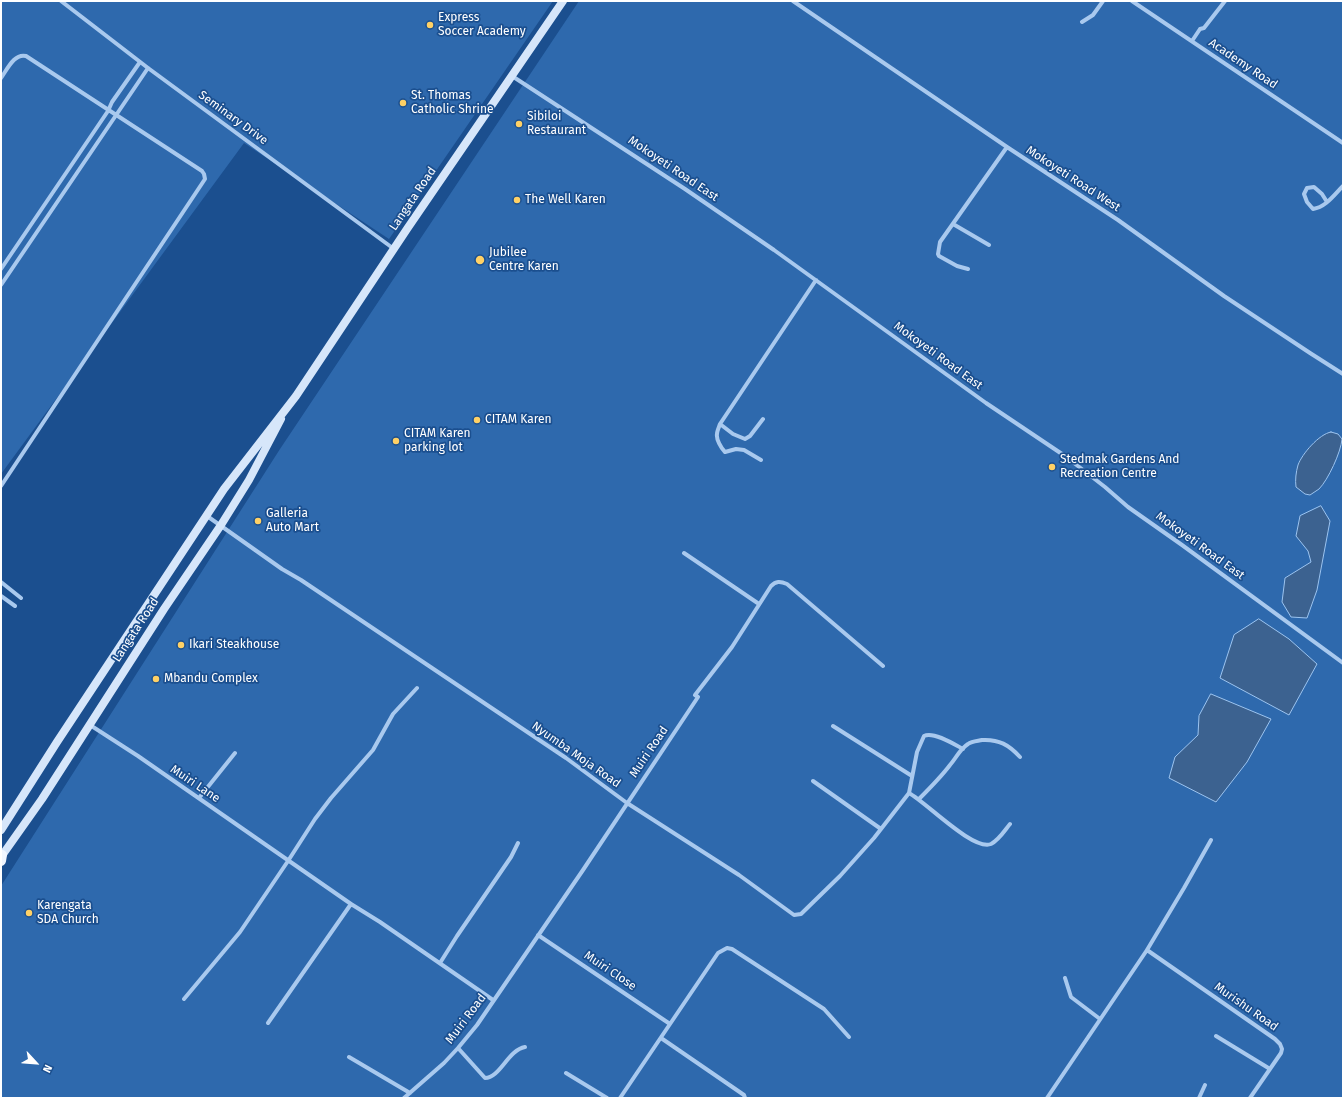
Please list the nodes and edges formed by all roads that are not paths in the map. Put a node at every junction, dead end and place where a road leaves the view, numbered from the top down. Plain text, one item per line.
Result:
1 (61, 1) edge
2 (563, 1) edge
3 (792, 1) edge
4 (1103, 1) edge
5 (1132, 1) edge
6 (1225, 1) edge
7 (1082, 22) dead end
8 (1192, 41) junction
9 (140, 62) junction
10 (148, 68) junction
11 (512, 76) junction
12 (1, 78) edge
13 (108, 111) junction
14 (116, 116) junction
15 (1343, 143) edge
16 (1007, 147) junction
17 (1343, 186) edge
18 (1327, 202) junction
19 (953, 224) junction
20 (989, 245) dead end
21 (394, 249) junction
22 (1, 269) edge
23 (968, 269) dead end
24 (816, 280) junction
25 (1, 285) edge
26 (1343, 374) edge
27 (284, 412) junction
28 (763, 419) dead end
29 (720, 424) junction
30 (761, 460) dead end
31 (1, 486) edge
32 (207, 516) junction
33 (221, 526) junction
34 (684, 553) dead end
35 (1, 582) edge
36 (1, 596) edge
37 (21, 598) dead end
38 (759, 604) junction
39 (15, 606) dead end
40 (1343, 663) edge
41 (883, 666) dead end
42 (417, 688) dead end
43 (89, 725) junction
44 (833, 726) dead end
45 (963, 748) junction
46 (235, 753) dead end
47 (1020, 757) dead end
48 (912, 776) junction
49 (813, 780) dead end
50 (909, 793) junction
51 (199, 798) junction
52 (919, 799) junction
53 (628, 803) junction
54 (1010, 824) dead end
55 (881, 829) junction
56 (1, 830) edge
57 (1211, 840) dead end
58 (518, 843) dead end
59 (1, 857) edge
60 (288, 861) junction
61 (351, 904) junction
62 (538, 935) junction
63 (1148, 950) junction
64 (440, 963) junction
65 (1065, 978) dead end
66 (184, 999) dead end
67 (493, 1000) junction
68 (1100, 1019) junction
69 (268, 1023) dead end
70 (670, 1024) junction
71 (1216, 1036) dead end
72 (849, 1037) dead end
73 (661, 1038) junction
74 (458, 1048) junction
75 (525, 1048) dead end
76 (349, 1057) dead end
77 (1270, 1069) junction
78 (566, 1073) dead end
79 (1205, 1085) dead end
80 (410, 1092) junction
81 (404, 1098) edge
82 (607, 1098) edge
83 (620, 1098) edge
84 (745, 1098) edge
85 (1047, 1098) edge
86 (1199, 1098) edge
87 (1250, 1098) edge

1 - 9 street, Seminary Drive
2 - 11 main road, Langata Road
3 - 16 street, Mokoyeti Road West
4 - 7 street
5 - 8 street, Academy Road
6 - 8 street
8 - 15 street, Academy Road
9 - 10 street, Seminary Drive
9 - 13 street
10 - 14 street
10 - 21 street, Seminary Drive
11 - 21 main road, Langata Road
11 - 24 street, Mokoyeti Road East
12 - 13 street
13 - 14 street
13 - 22 street
14 - 25 street
14 - 31 street
16 - 19 street
16 - 26 street, Mokoyeti Road West
17 - 18 street
18 - 18 street
19 - 20 street
19 - 23 street
21 - 27 main road, Langata Road
24 - 29 street
24 - 40 street, Mokoyeti Road East
27 - 32 main road, Langata Road
27 - 33 main road, Langata Road
28 - 29 street
29 - 30 street
32 - 33 street, Nyumba Moja Road
32 - 56 main road, Langata Road
33 - 43 main road, Langata Road
33 - 53 street, Nyumba Moja Road
34 - 38 street
35 - 37 street
36 - 39 street
38 - 41 street, Muiri Road
38 - 53 street, Muiri Road
42 - 60 street
43 - 51 street, Muiri Lane
43 - 59 main road, Langata Road
44 - 48 street
45 - 47 street
45 - 48 street
45 - 52 street
46 - 51 street
48 - 50 street
49 - 55 street
50 - 52 street
50 - 55 street, Nyumba Moja Road
51 - 60 street, Muiri Lane
52 - 54 street
53 - 55 street, Nyumba Moja Road
53 - 62 street, Muiri Road
57 - 63 street
58 - 64 street
60 - 61 street, Muiri Lane
60 - 66 street
61 - 64 street, Muiri Lane
61 - 69 street
62 - 67 street, Muiri Road
62 - 70 street, Muiri Close
63 - 68 street
63 - 77 street, Murishu Road
64 - 67 street, Muiri Lane
65 - 68 street
67 - 74 street, Muiri Road
68 - 85 street
70 - 72 street
70 - 73 street
71 - 77 street
73 - 83 street
73 - 84 street
74 - 75 street
74 - 80 street, Muiri Road
76 - 80 street
77 - 87 street, Murishu Road
78 - 82 street
79 - 86 street
80 - 81 street, Muiri Road

